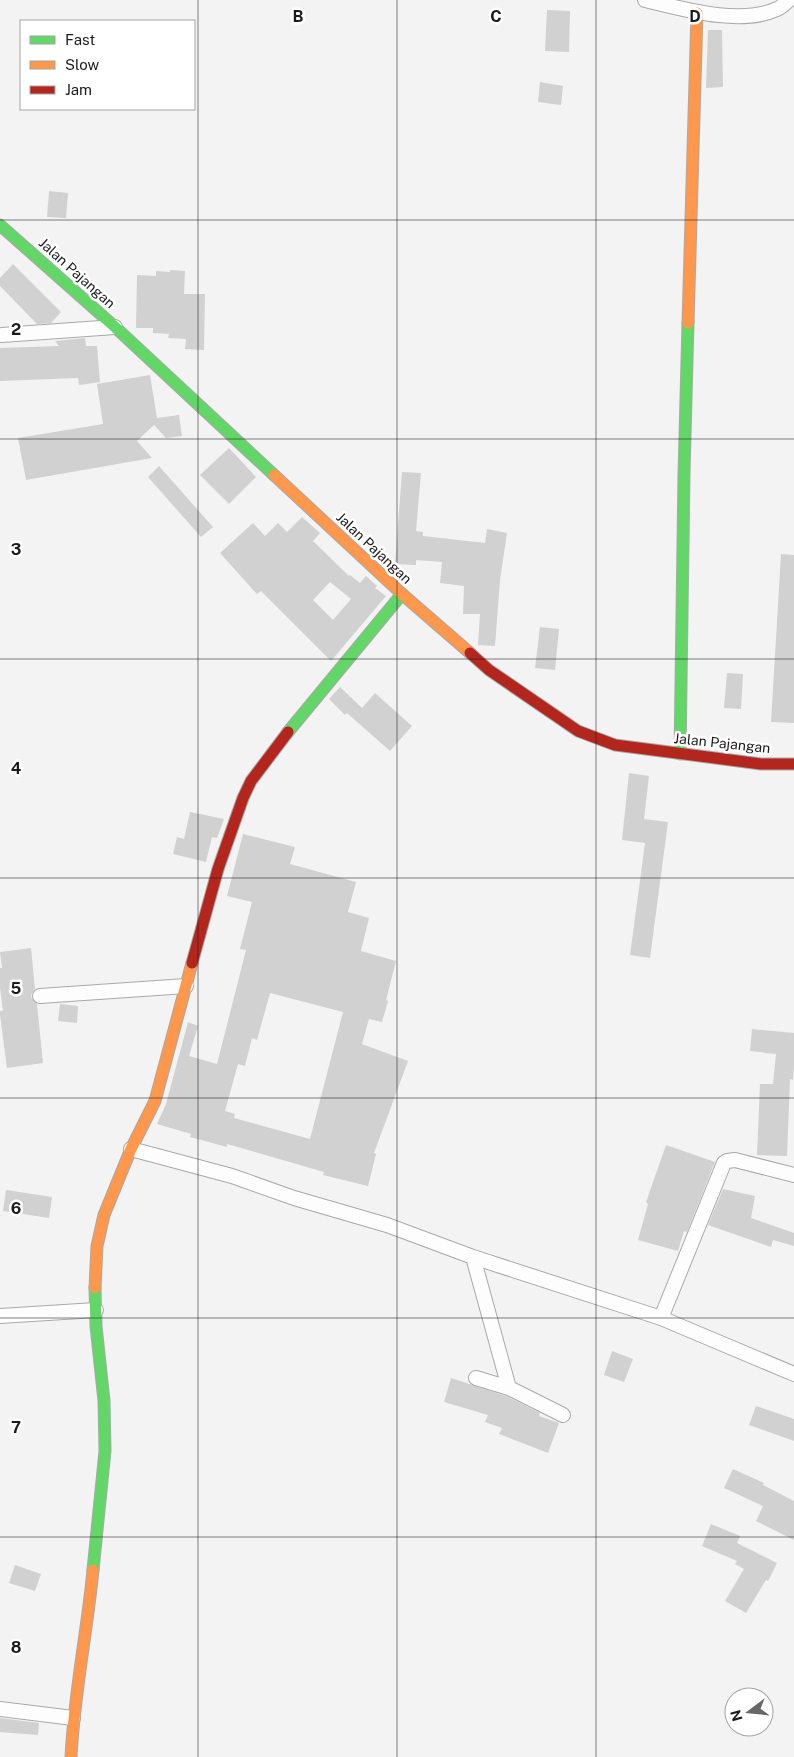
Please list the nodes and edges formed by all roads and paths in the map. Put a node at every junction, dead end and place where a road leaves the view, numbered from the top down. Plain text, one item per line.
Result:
1 (645, 0) edge
2 (789, 0) edge
3 (697, 13) junction
4 (0, 225) edge
5 (115, 327) junction
6 (2, 335) dead end
7 (402, 594) junction
8 (680, 754) junction
9 (794, 764) edge
10 (186, 986) junction
11 (40, 996) dead end
12 (131, 1148) junction
13 (794, 1175) edge
14 (473, 1257) junction
15 (96, 1310) junction
16 (0, 1316) edge
17 (661, 1318) junction
18 (794, 1374) edge
19 (476, 1378) dead end
20 (509, 1388) junction
21 (563, 1415) dead end
22 (0, 1710) edge
23 (73, 1718) junction
24 (71, 1757) edge

1 - 3 street
2 - 3 street
3 - 8 street
4 - 5 street, Jalan Pajangan
5 - 6 street
5 - 7 street, Jalan Pajangan
7 - 8 street, Jalan Pajangan
7 - 10 street
8 - 9 street, Jalan Pajangan
10 - 11 street
10 - 12 street
12 - 14 street
12 - 15 street
13 - 17 street
14 - 17 street
14 - 20 street
15 - 16 street
15 - 23 street
17 - 18 street
19 - 20 street
20 - 21 street
22 - 23 street
23 - 24 street

